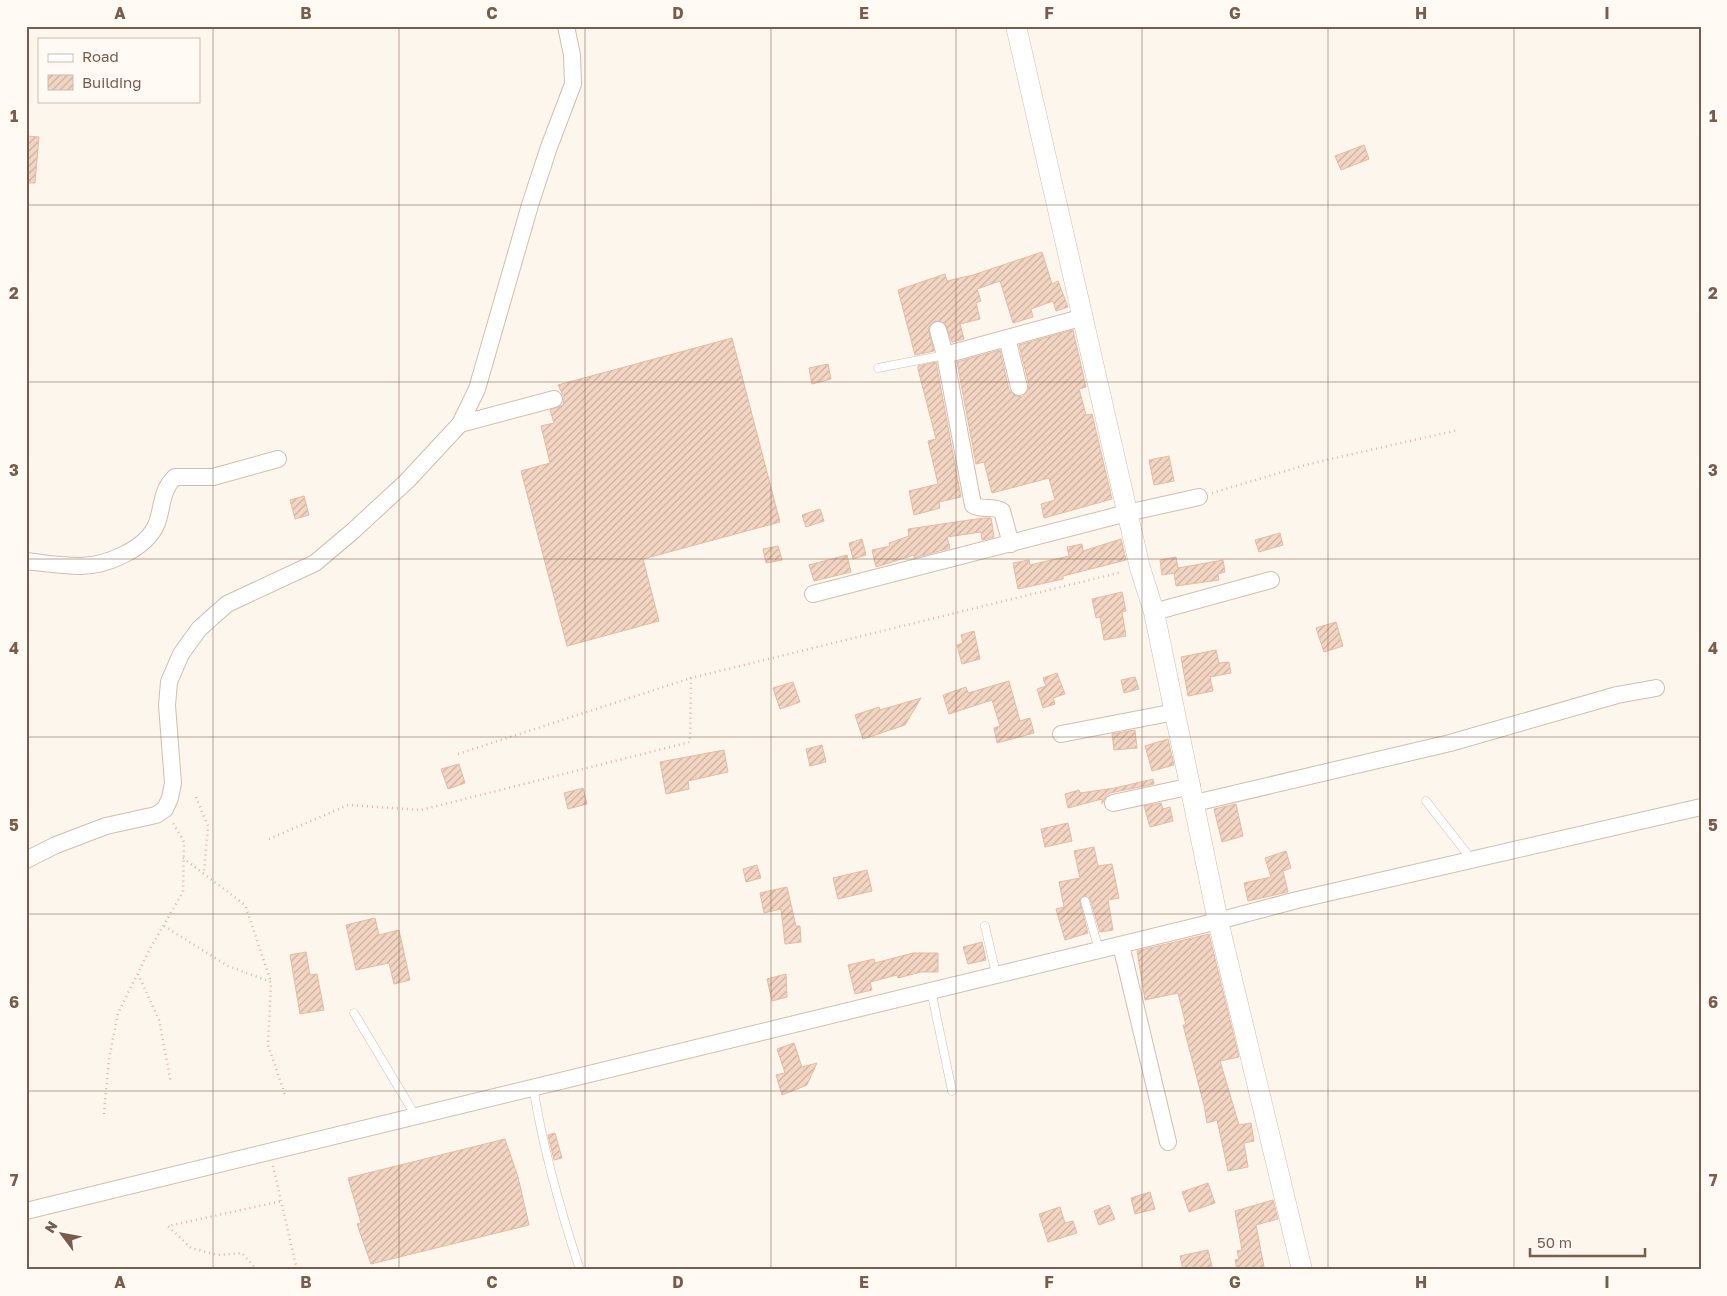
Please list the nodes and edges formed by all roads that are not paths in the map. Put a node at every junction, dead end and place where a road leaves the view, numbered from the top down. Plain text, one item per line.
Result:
1 (566, 26) edge
2 (1016, 26) edge
3 (1084, 317) junction
4 (938, 330) dead end
5 (1007, 338) junction
6 (945, 355) junction
7 (878, 368) dead end
8 (1019, 387) dead end
9 (554, 399) dead end
10 (460, 424) junction
11 (278, 459) dead end
12 (1199, 497) road end
13 (1127, 512) junction
14 (1011, 544) junction
15 (26, 561) edge
16 (1271, 580) dead end
17 (813, 594) dead end
18 (1154, 612) junction
19 (1656, 688) dead end
20 (1175, 712) junction
21 (1061, 734) dead end
22 (1193, 794) junction
23 (1426, 801) dead end
24 (1113, 803) dead end
25 (1701, 807) edge
26 (26, 860) edge
27 (1472, 860) junction
28 (1085, 902) dead end
29 (1218, 921) junction
30 (985, 926) dead end
31 (1121, 945) junction
32 (1099, 950) junction
33 (996, 974) junction
34 (931, 990) junction
35 (354, 1012) dead end
36 (533, 1086) junction
37 (952, 1091) dead end
38 (415, 1115) junction
39 (1168, 1142) dead end
40 (26, 1211) edge
41 (1297, 1269) edge
42 (580, 1270) edge

1 - 10 street
2 - 3 street
3 - 5 street
3 - 13 street
4 - 6 street
5 - 6 street
5 - 8 street
6 - 7 lane
6 - 14 street
9 - 10 street
10 - 26 street
11 - 15 street
12 - 13 street
13 - 14 street
13 - 18 street
14 - 17 street
16 - 18 street
18 - 20 street
19 - 22 street
20 - 21 street
20 - 22 street
22 - 24 street
22 - 29 street
23 - 27 lane
25 - 27 street
27 - 29 street
28 - 32 lane
29 - 31 street
29 - 41 street
30 - 33 lane
31 - 32 street
31 - 39 street
32 - 33 street
33 - 34 street
34 - 36 street
34 - 37 lane
35 - 38 lane
36 - 38 street
36 - 42 lane
38 - 40 street

